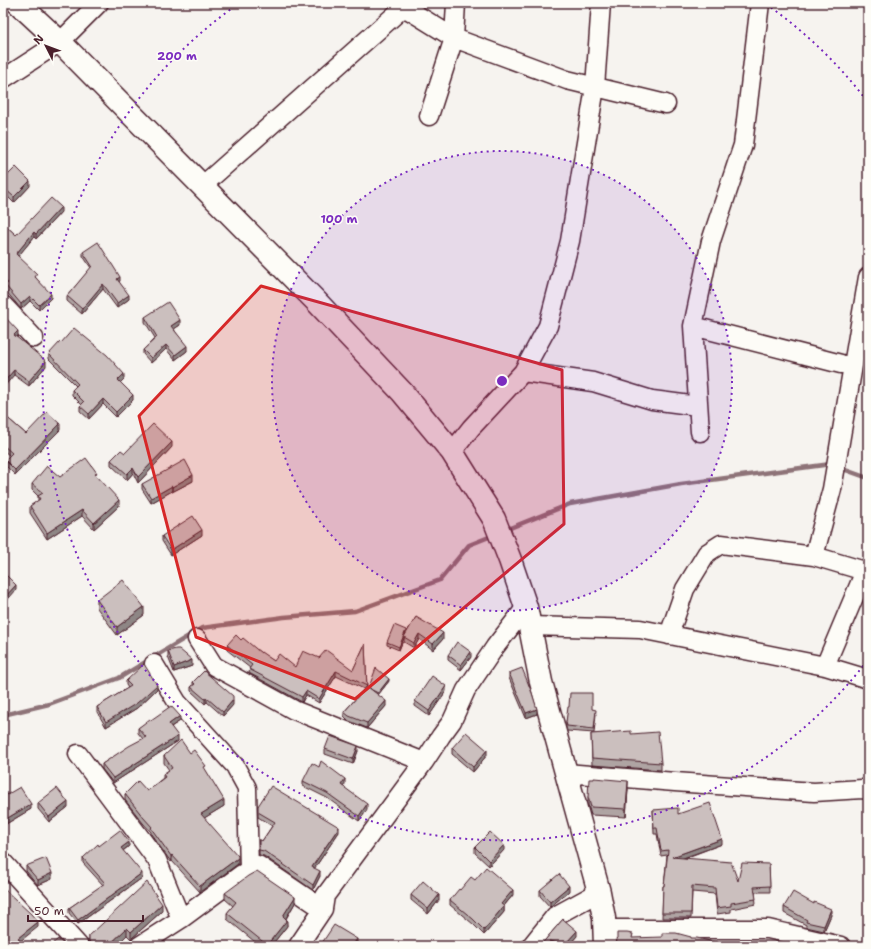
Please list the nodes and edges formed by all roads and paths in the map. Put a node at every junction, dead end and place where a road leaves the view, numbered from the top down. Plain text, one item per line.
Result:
1 (18, 3) edge
2 (99, 3) edge
3 (456, 3) edge
4 (601, 3) edge
5 (760, 3) edge
6 (402, 5) edge
7 (454, 38) junction
8 (60, 42) junction
9 (3, 79) edge
10 (595, 87) junction
11 (666, 104) dead end
12 (429, 116) dead end
13 (202, 186) junction
14 (868, 277) edge
15 (3, 305) edge
16 (693, 326) junction
17 (34, 338) dead end
18 (841, 364) dead end
19 (523, 372) junction
20 (698, 406) junction
21 (700, 432) dead end
22 (452, 452) junction
23 (814, 556) junction
24 (866, 571) edge
25 (528, 616) junction
26 (669, 635) junction
27 (197, 639) dead end
28 (154, 664) dead end
29 (825, 666) junction
30 (868, 679) edge
31 (78, 754) dead end
32 (424, 762) junction
33 (566, 772) junction
34 (868, 790) edge
35 (3, 862) edge
36 (250, 870) junction
37 (599, 892) junction
38 (323, 909) junction
39 (180, 919) junction
40 (605, 937) edge
41 (79, 946) edge
42 (139, 946) edge
43 (298, 946) edge
44 (531, 946) edge
45 (841, 946) edge

1 - 8 street
2 - 8 street
3 - 7 street
4 - 10 street
5 - 16 street
6 - 7 street
6 - 13 street
7 - 10 street
7 - 12 street
8 - 9 street
8 - 13 street
10 - 11 street
10 - 19 street
13 - 22 street
14 - 23 street
15 - 17 street
16 - 18 street
16 - 20 street
19 - 20 street
19 - 22 street
20 - 21 street
22 - 25 street
23 - 24 street
23 - 26 street
24 - 29 street
25 - 26 street
25 - 32 street
25 - 33 street
26 - 29 street
27 - 32 street
28 - 36 street
29 - 30 street
31 - 39 street
32 - 38 street
33 - 34 street
33 - 37 street
35 - 41 street
36 - 38 street
36 - 39 street
37 - 40 street
37 - 44 street
38 - 43 street
39 - 42 street
40 - 45 street

